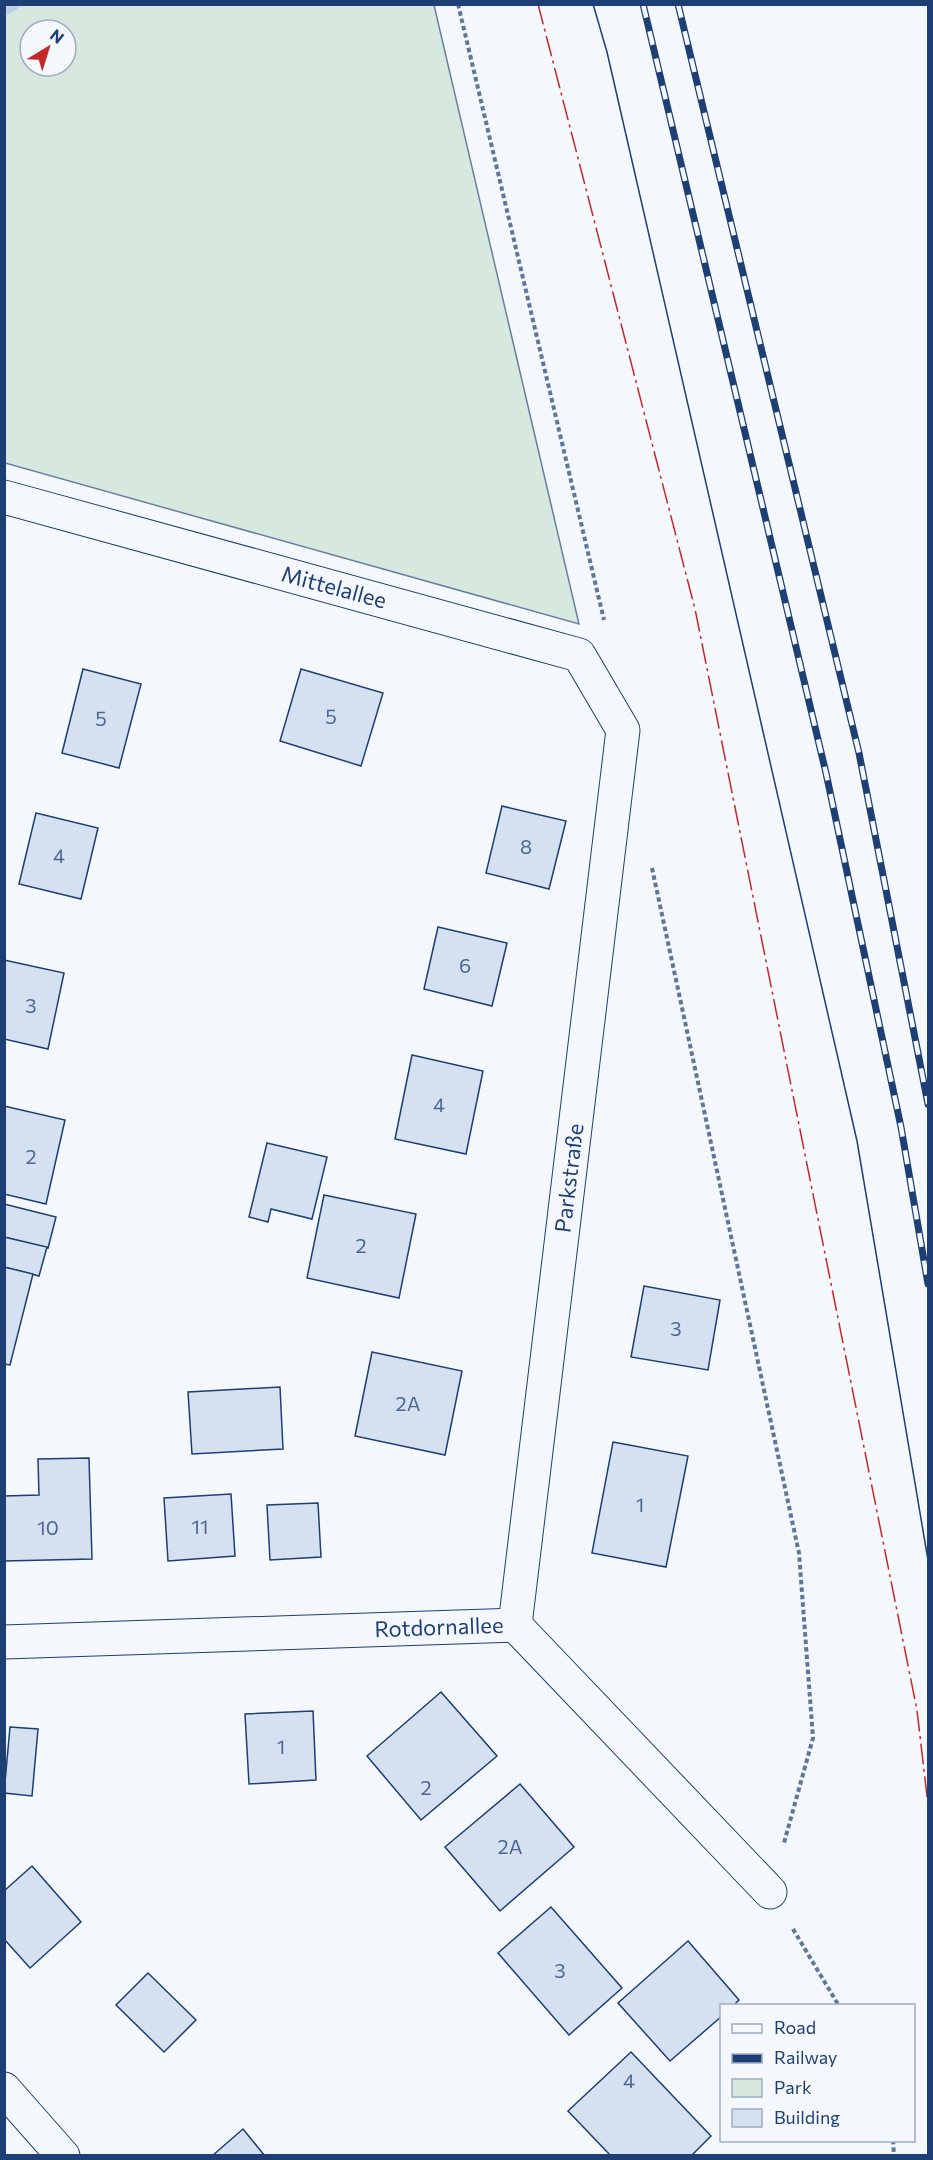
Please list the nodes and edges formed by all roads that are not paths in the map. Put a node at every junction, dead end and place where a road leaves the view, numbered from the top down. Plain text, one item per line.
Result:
1 (4, 496) edge
2 (622, 730) joint
3 (514, 1625) junction
4 (4, 1641) edge
5 (770, 1892) road end
6 (4, 2089) edge
7 (63, 2156) edge

1 - 2 street, Mittelallee
2 - 3 street, Parkstraße
3 - 4 street, Rotdornallee
3 - 5 street, Rotdornallee
6 - 7 street

